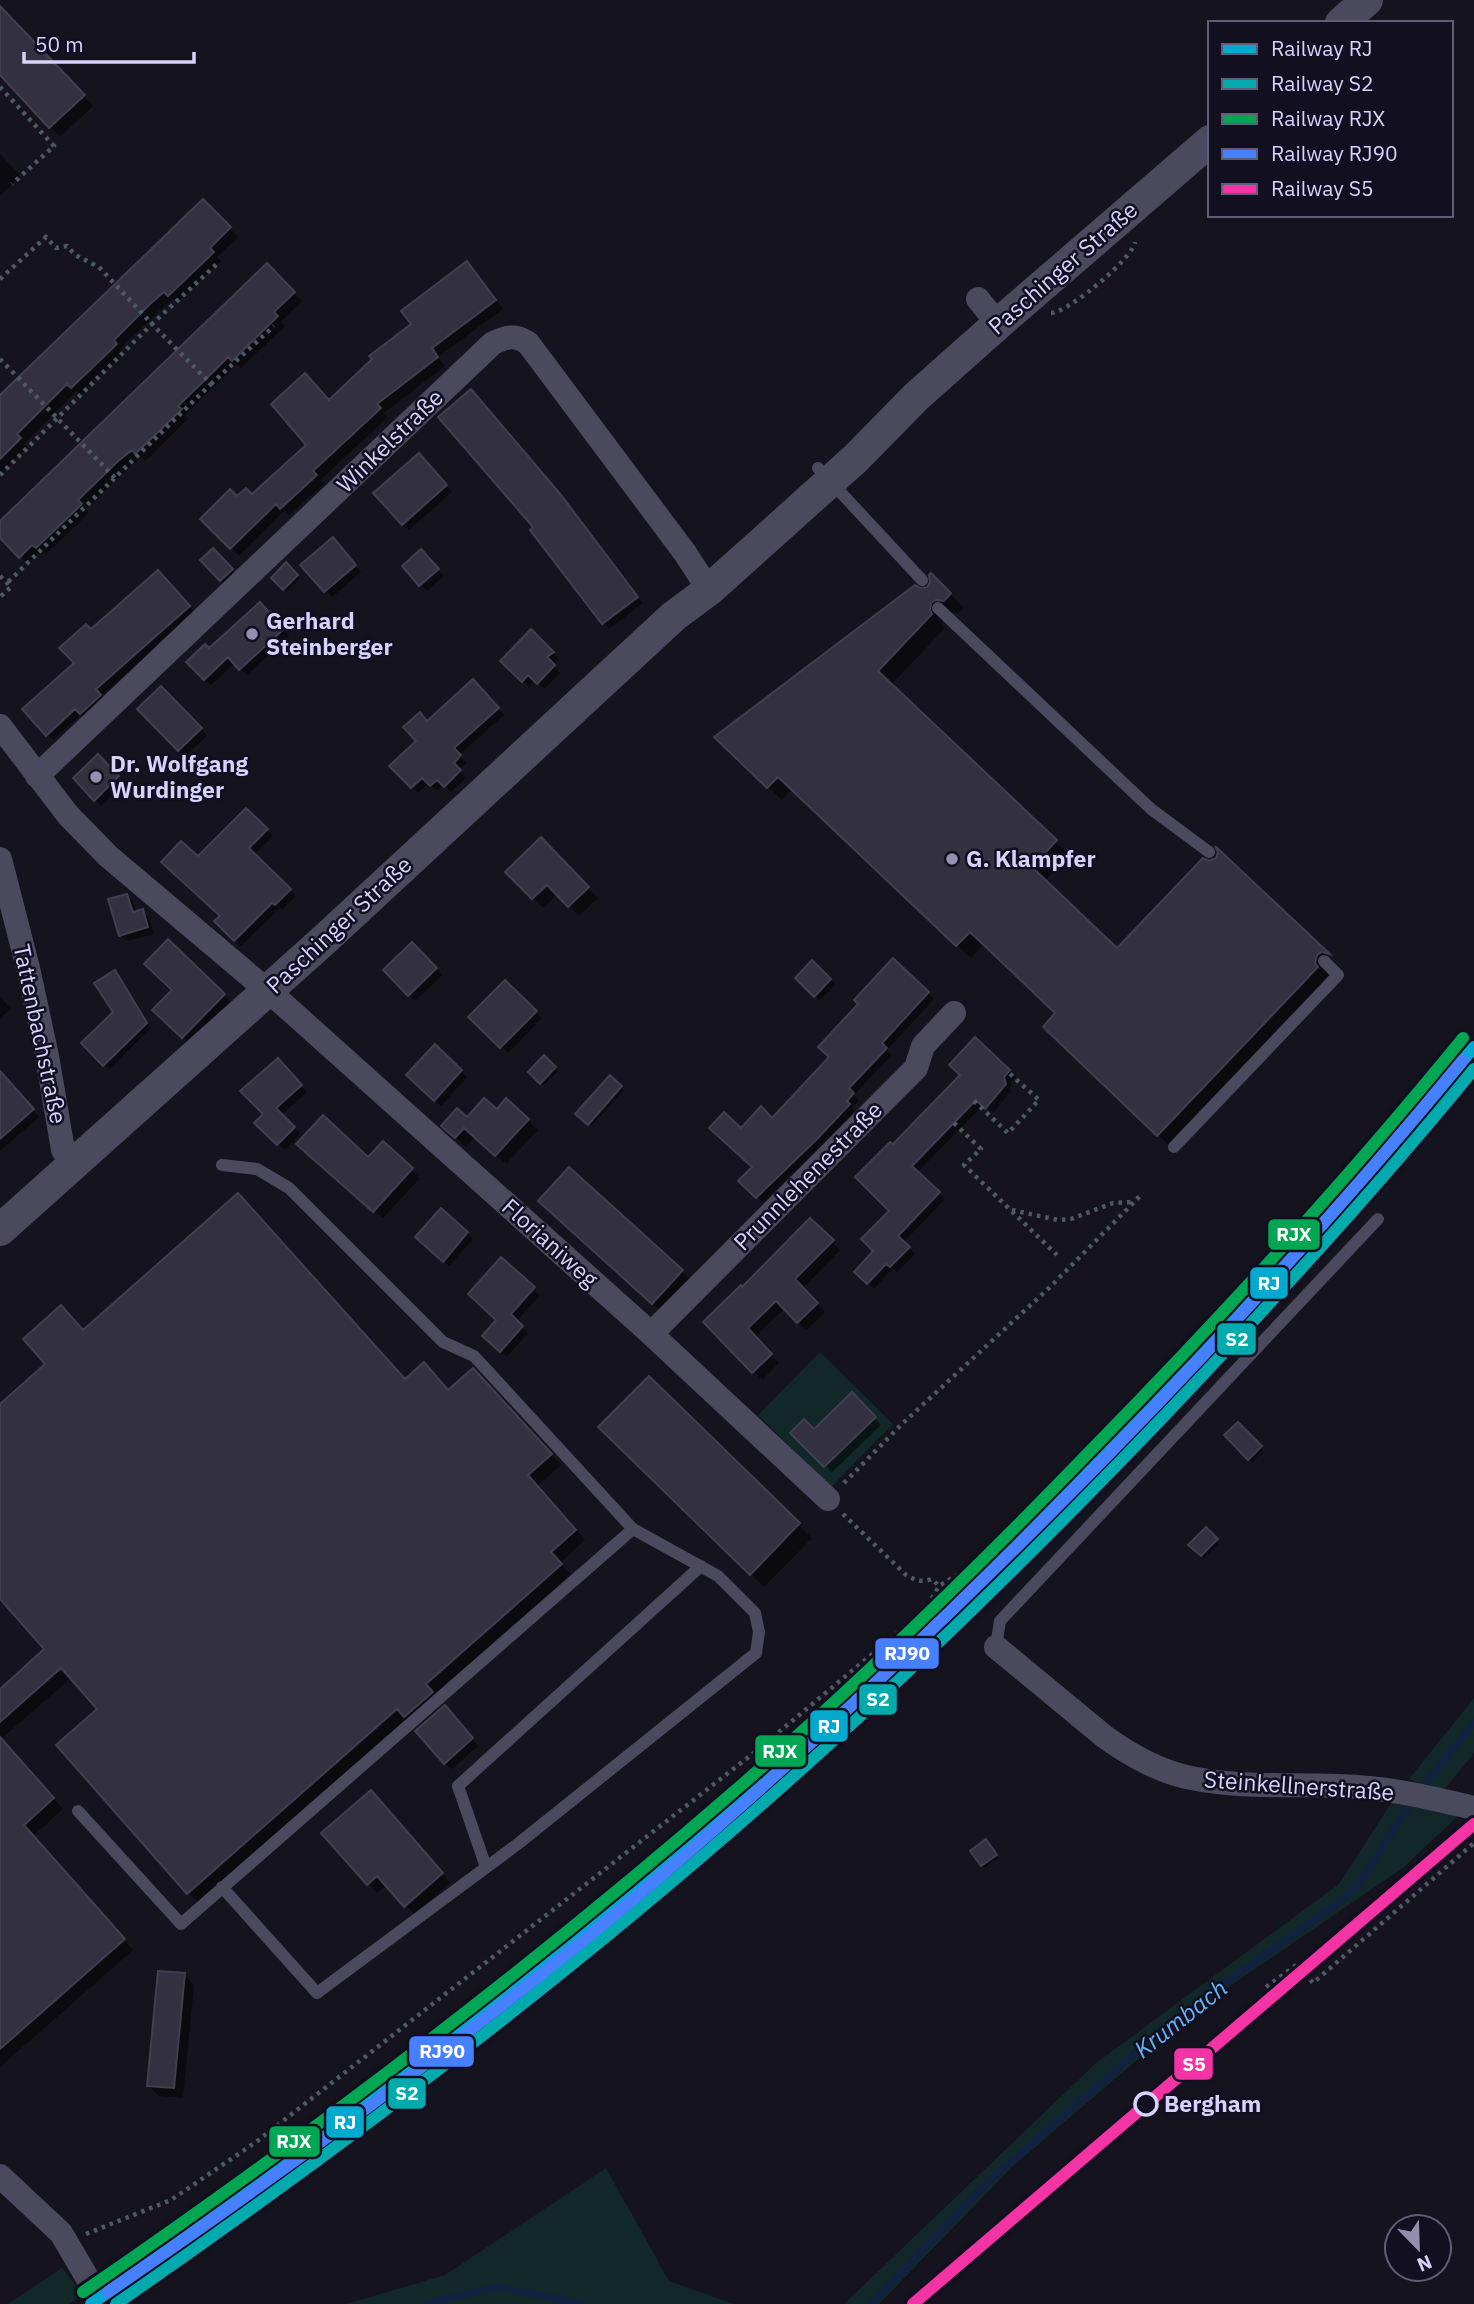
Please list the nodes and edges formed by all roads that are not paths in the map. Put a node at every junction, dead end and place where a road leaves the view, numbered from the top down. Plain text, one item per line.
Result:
1 (1367, 0) edge
2 (1343, 21) edge
3 (1208, 143) edge
4 (978, 299) dead end
5 (998, 324) junction
6 (824, 474) junction
7 (922, 580) dead end
8 (705, 585) junction
9 (938, 608) dead end
10 (0, 726) edge
11 (37, 776) junction
12 (1209, 852) dead end
13 (0, 859) edge
14 (1324, 961) dead end
15 (268, 991) junction
16 (954, 1013) dead end
17 (1174, 1147) dead end
18 (222, 1165) dead end
19 (73, 1166) junction
20 (1378, 1219) dead end
21 (0, 1230) edge
22 (651, 1334) junction
23 (828, 1499) road end
24 (633, 1529) junction
25 (701, 1566) junction
26 (996, 1647) joint
27 (1474, 1808) edge
28 (78, 1811) dead end
29 (486, 1867) junction
30 (222, 1887) junction
31 (0, 2176) edge
32 (108, 2304) edge

1 - 2 street
3 - 5 street, Paschinger Straße
4 - 5 street
5 - 6 street, Paschinger Straße
6 - 7 lane
6 - 8 street, Paschinger Straße
8 - 11 street, Winkelstraße
8 - 15 street, Paschinger Straße
9 - 12 lane
10 - 11 street
11 - 15 street
13 - 19 street, Tattenbachstraße
14 - 17 lane
15 - 19 street, Paschinger Straße
15 - 22 street, Florianiweg
16 - 22 street, Prunnlehenestraße
18 - 24 lane
19 - 21 street, Paschinger Straße
20 - 26 lane
22 - 23 street, Florianiweg
24 - 25 lane
24 - 30 lane
25 - 29 lane
25 - 29 lane
26 - 27 street, Steinkellnerstraße
28 - 30 lane
29 - 30 lane
31 - 32 street

